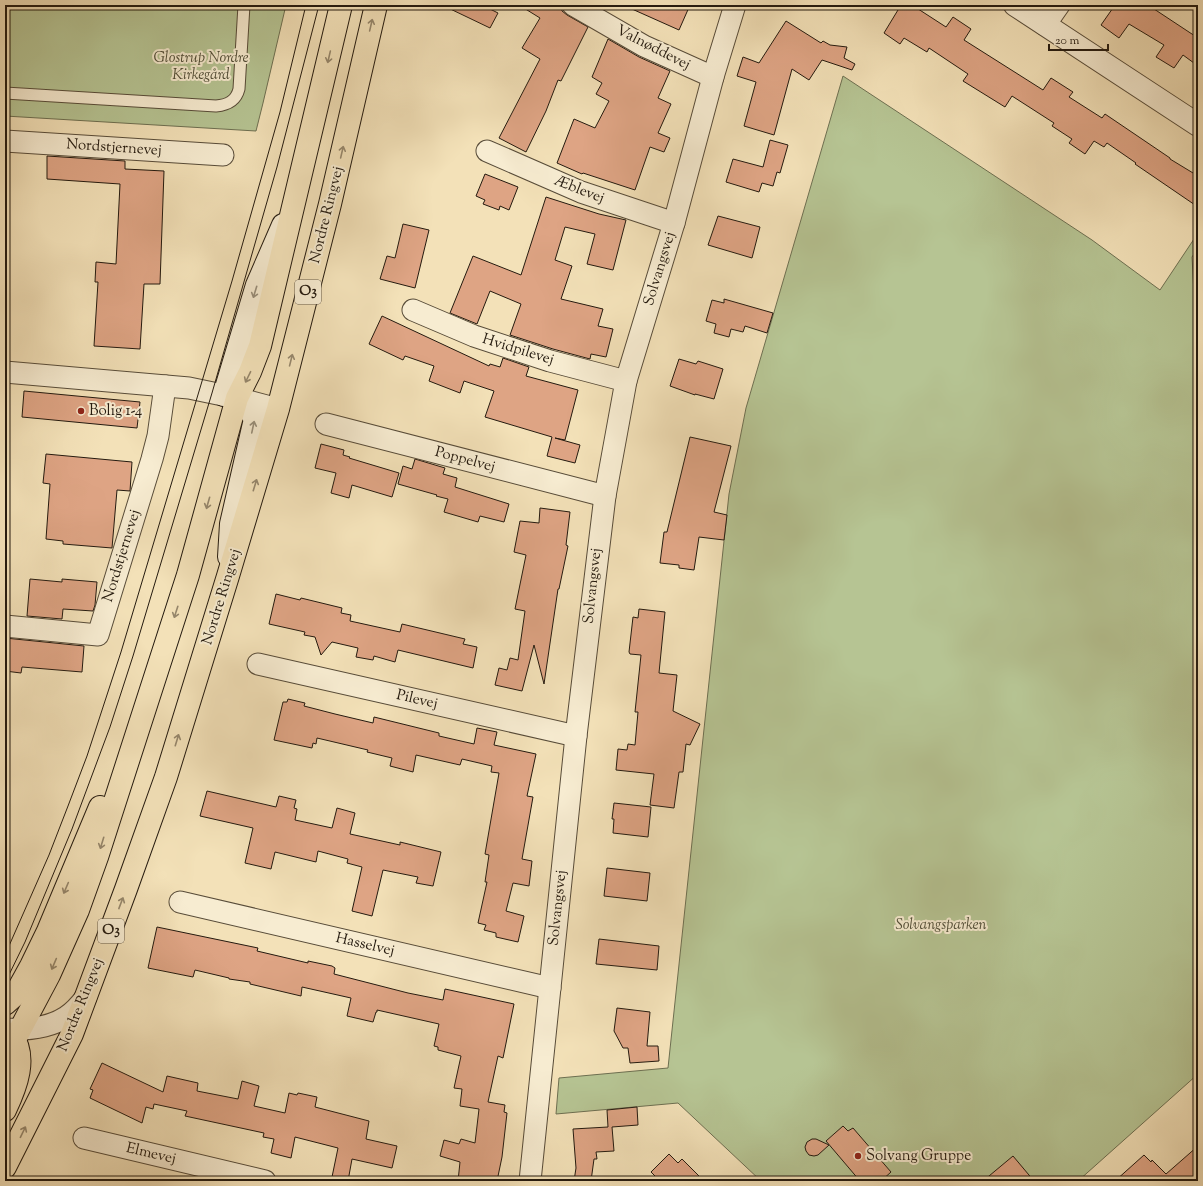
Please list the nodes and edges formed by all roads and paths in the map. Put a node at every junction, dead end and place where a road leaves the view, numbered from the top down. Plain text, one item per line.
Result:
1 (244, 5) edge
2 (341, 5) edge
3 (376, 5) edge
4 (573, 5) edge
5 (735, 5) edge
6 (1015, 5) edge
7 (1059, 5) edge
8 (1046, 25) junction
9 (713, 77) junction
10 (5, 93) edge
11 (1198, 125) edge
12 (5, 141) edge
13 (487, 150) dead end
14 (223, 155) dead end
15 (674, 223) junction
16 (413, 310) dead end
17 (5, 372) edge
18 (626, 381) junction
19 (165, 386) junction
20 (231, 397) junction
21 (278, 409) junction
22 (326, 424) dead end
23 (604, 496) junction
24 (228, 576) junction
25 (5, 626) edge
26 (258, 664) dead end
27 (576, 736) junction
28 (126, 765) junction
29 (180, 902) dead end
30 (550, 988) junction
31 (87, 996) junction
32 (5, 1004) edge
33 (11, 1031) edge
34 (5, 1058) edge
35 (5, 1110) edge
36 (84, 1138) dead end
37 (5, 1167) edge
38 (265, 1181) edge
39 (530, 1181) edge

1 - 10 lane
2 -> 20 main road, O3
21 -> 3 main road, Nordre Ringvej / O3
4 - 9 street, Valnøddevej
5 - 9 street, Solvangsvej
6 - 8 street
7 - 8 street
8 - 11 street
9 - 15 street, Solvangsvej
12 - 14 street, Nordstjernevej
13 - 15 street, Æblevej
15 - 18 street, Solvangsvej
16 - 18 street, Hvidpilevej
17 - 19 street
18 - 23 street, Solvangsvej
19 - 20 street
19 - 25 street, Nordstjernevej
20 - 21 street
24 -> 20 street
20 -> 28 main road, O3
24 -> 21 main road, Nordre Ringvej / O3
22 - 23 street, Poppelvej
23 - 27 street, Solvangsvej
31 -> 24 main road, Nordre Ringvej / O3
26 - 27 street, Pilevej
27 - 30 street, Solvangsvej
28 -> 32 main road
28 -> 33 main road, O3
29 - 30 street, Hasselvej
30 - 39 street, Solvangsvej
31 - 33 street
37 -> 31 main road, Nordre Ringvej / O3
33 - 34 main road, O3
33 - 35 main road
36 - 38 street, Elmevej

